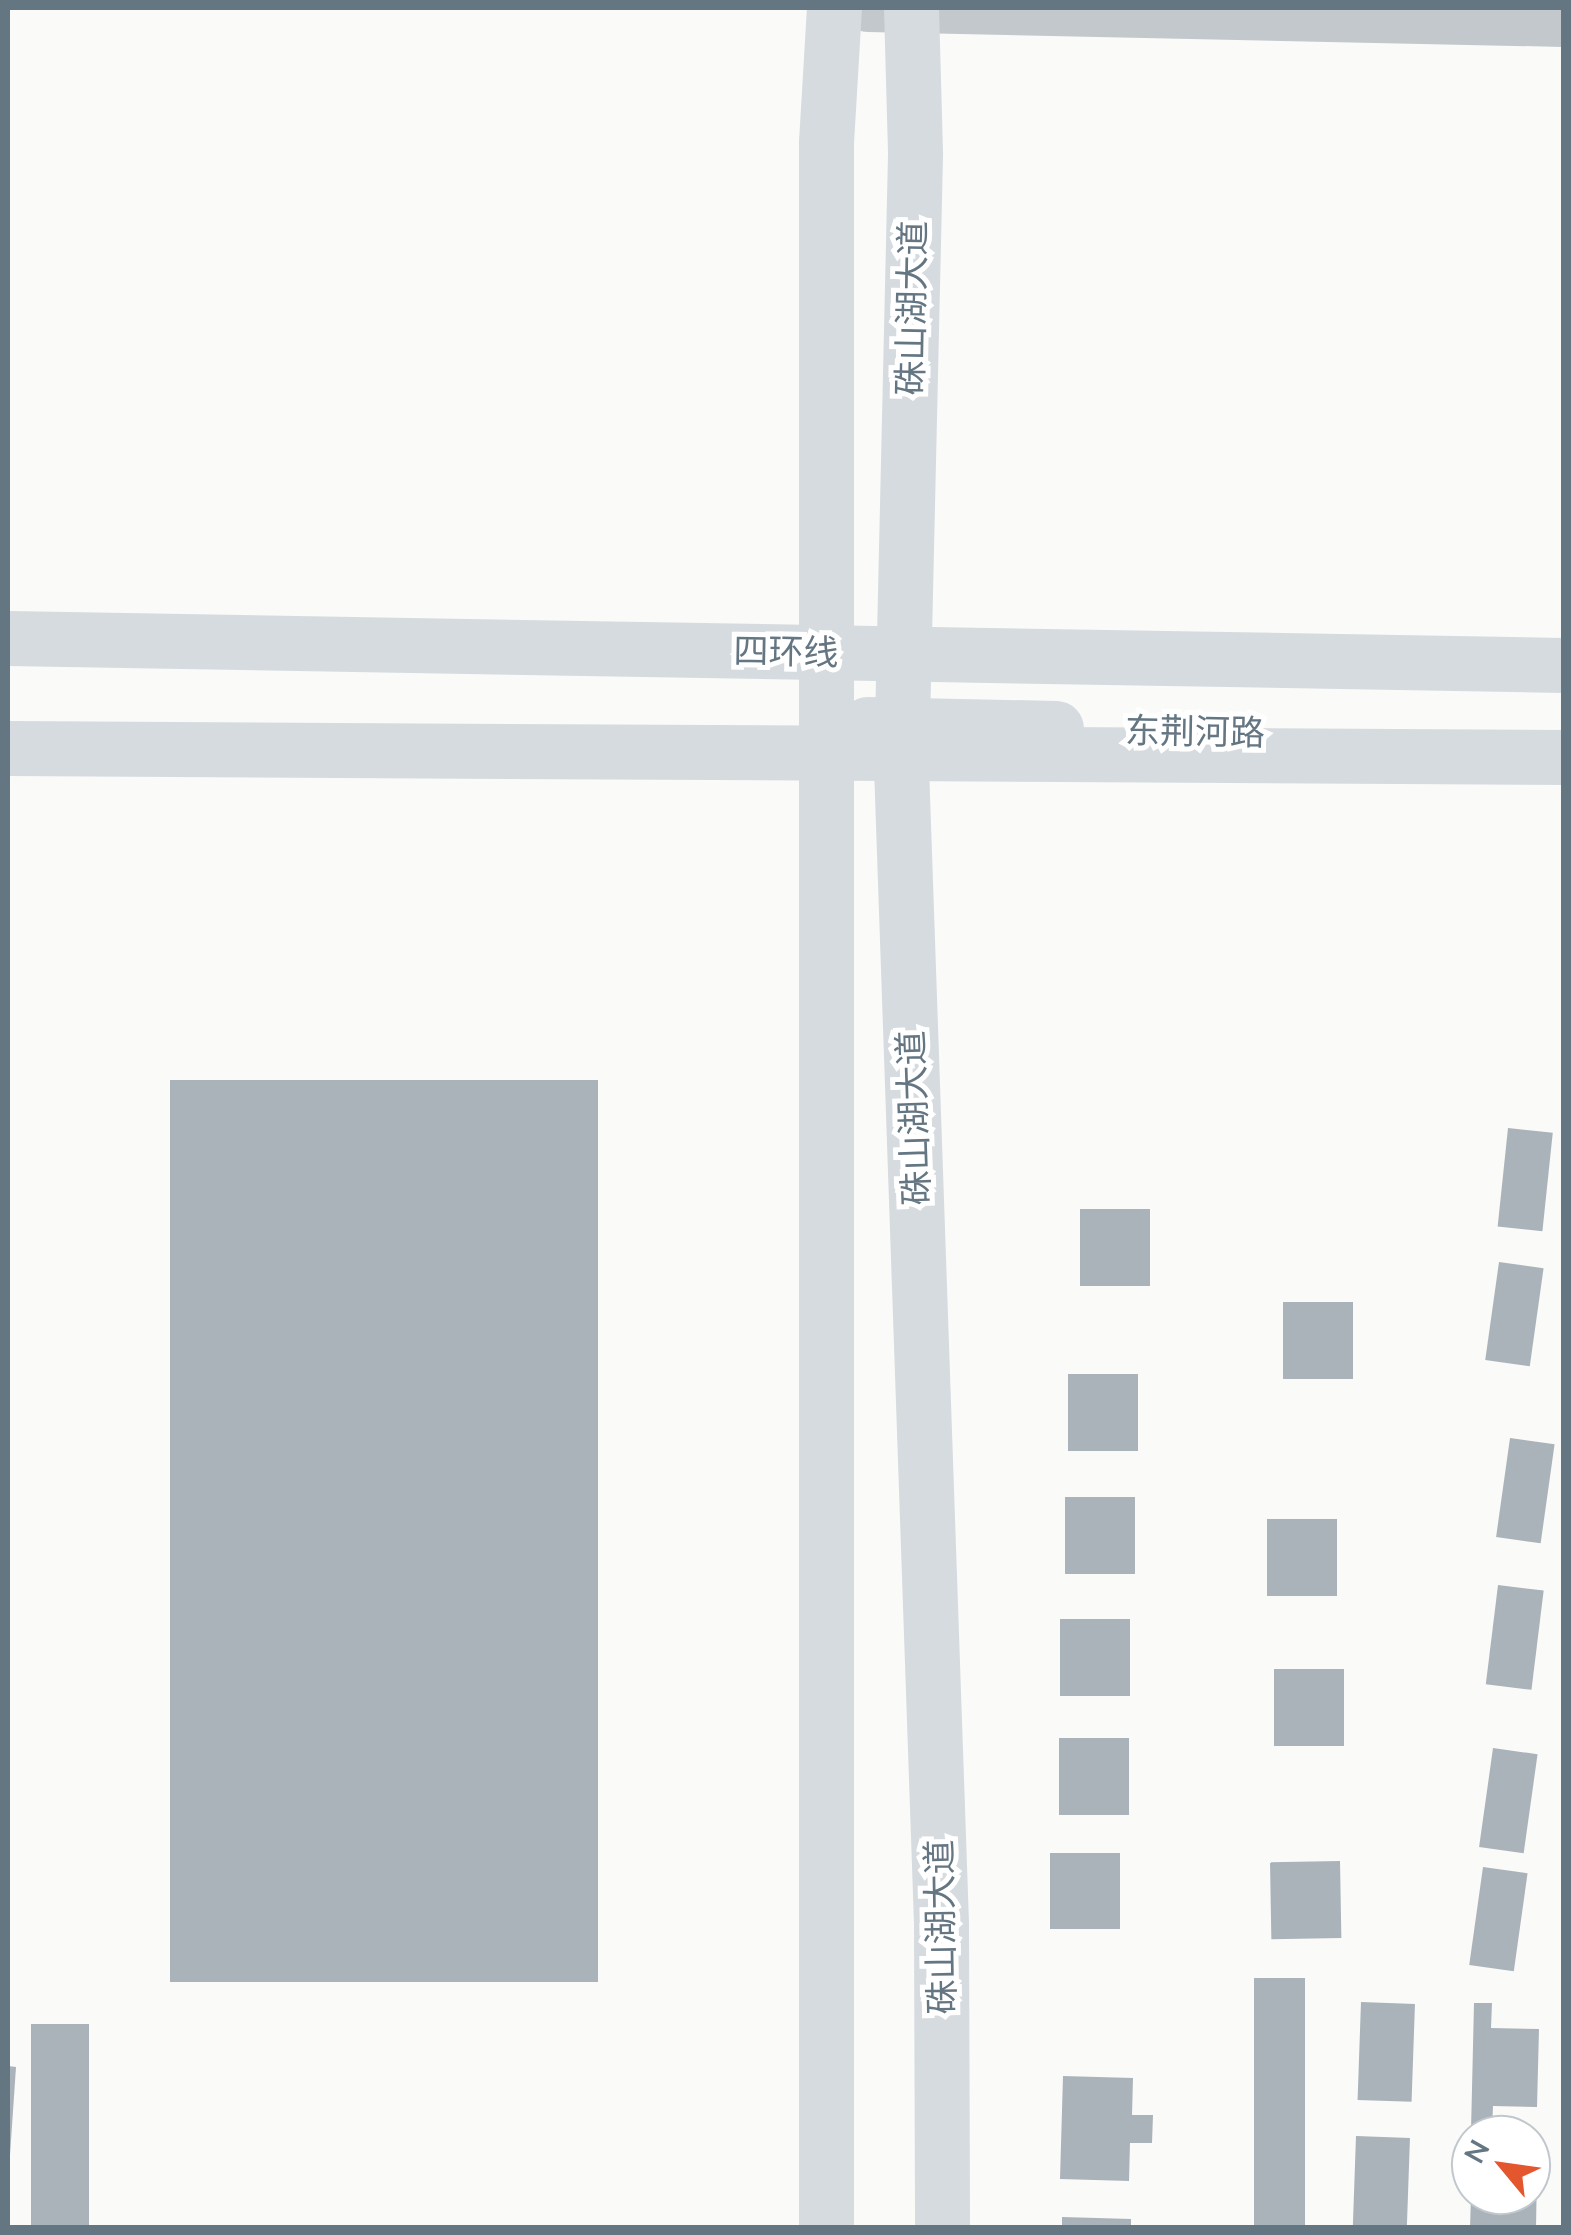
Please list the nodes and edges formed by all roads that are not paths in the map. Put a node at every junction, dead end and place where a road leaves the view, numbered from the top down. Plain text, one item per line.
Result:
1 (834, 8) edge
2 (868, 8) edge
3 (911, 8) edge
4 (1564, 23) edge
5 (24, 636) edge
6 (1564, 666) edge
7 (826, 723) junction
8 (902, 724) junction
9 (1564, 740) edge
10 (8, 748) edge
11 (1564, 757) edge
12 (826, 2228) edge
13 (942, 2228) edge

1 - 7 main road
2 - 3 street
3 - 4 street
3 - 8 main road, 硃山湖大道
5 - 6 main road, 四环线
7 - 8 main road, 东荆河路
7 - 12 main road
8 - 9 main road, 东荆河路
8 - 13 main road, 硃山湖大道
10 - 11 main road

